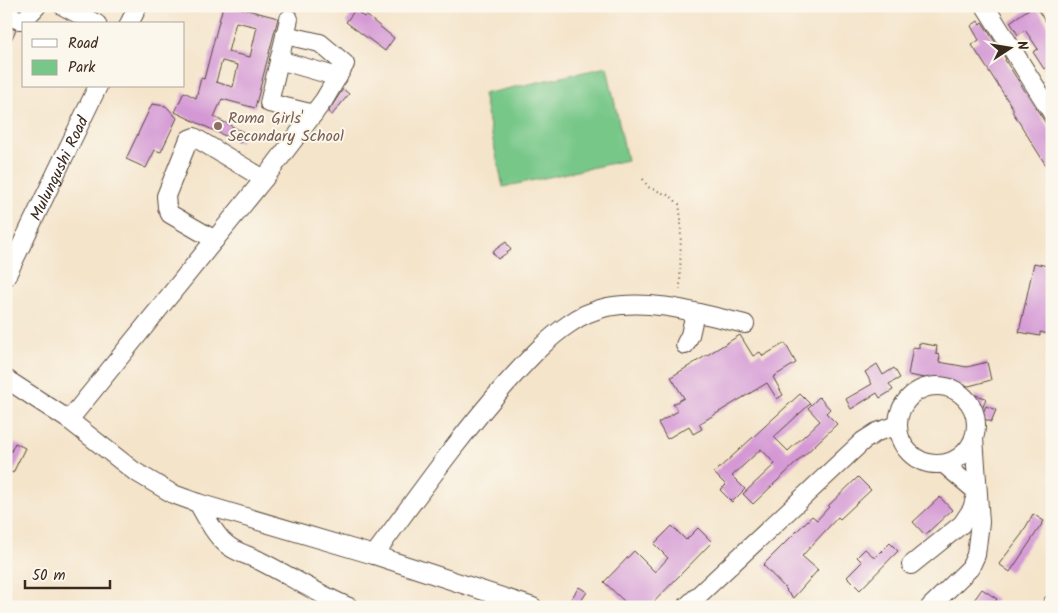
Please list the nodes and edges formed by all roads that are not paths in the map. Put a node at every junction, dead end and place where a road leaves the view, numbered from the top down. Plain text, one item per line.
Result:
1 (36, 6) edge
2 (63, 6) edge
3 (985, 6) edge
4 (6, 14) edge
5 (93, 22) edge
6 (279, 60) junction
7 (338, 77) junction
8 (97, 88) edge
9 (1052, 113) edge
10 (314, 114) junction
11 (264, 179) junction
12 (215, 240) junction
13 (6, 277) edge
14 (695, 313) junction
15 (746, 324) dead end
16 (685, 345) dead end
17 (6, 379) edge
18 (69, 420) junction
19 (898, 425) junction
20 (974, 438) junction
21 (944, 464) junction
22 (977, 492) junction
23 (198, 503) junction
24 (374, 555) junction
25 (911, 565) dead end
26 (349, 607) edge
27 (533, 607) edge
28 (686, 607) edge
29 (930, 607) edge

1 - 4 street
2 - 5 street
3 - 9 street
6 - 7 street
6 - 7 street
6 - 10 street
7 - 10 street
8 - 13 street, Mulungushi Road
10 - 11 street
11 - 12 street
11 - 12 street
12 - 18 street
14 - 15 street
14 - 16 street
14 - 24 street
17 - 18 street
18 - 23 street
19 - 20 street
19 - 21 street
19 - 28 street
20 - 21 street
20 - 22 street
21 - 22 street
22 - 25 street
22 - 29 street
23 - 24 street
23 - 26 street
24 - 27 street

